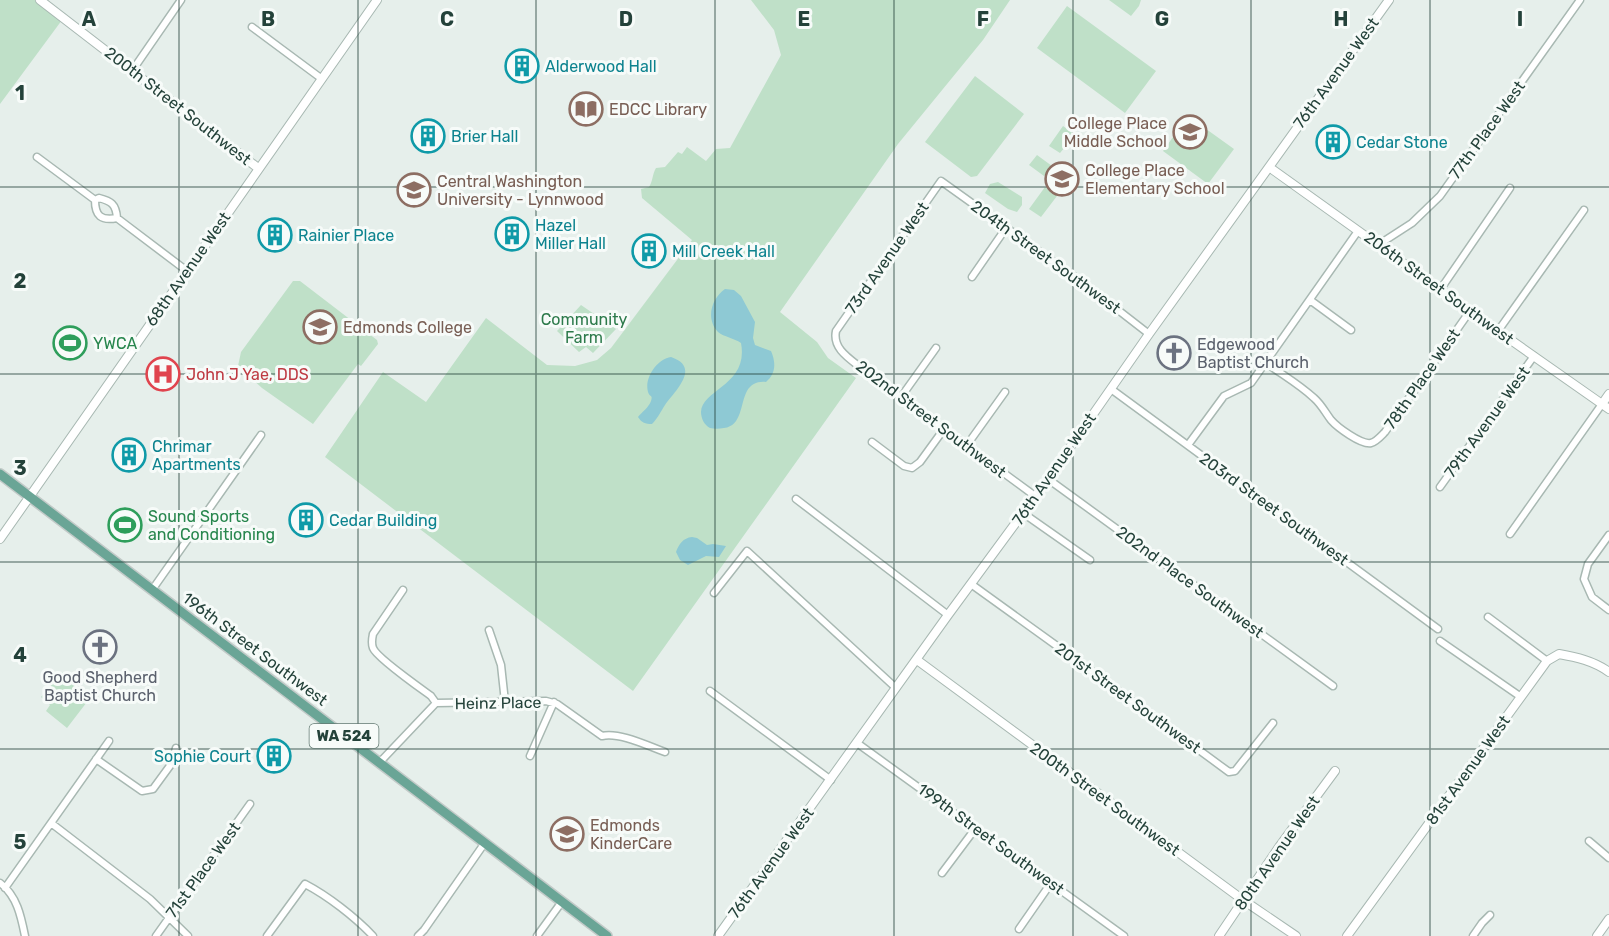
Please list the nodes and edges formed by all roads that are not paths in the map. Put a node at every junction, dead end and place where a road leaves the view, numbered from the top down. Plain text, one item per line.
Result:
1 (40, 0) edge
2 (181, 0) edge
3 (1580, 0) edge
4 (374, 1) edge
5 (1386, 1) edge
6 (252, 27) dead end
7 (132, 71) junction
8 (322, 79) junction
9 (38, 157) dead end
10 (1269, 167) junction
11 (258, 168) junction
12 (941, 181) joint
13 (1510, 188) dead end
14 (95, 200) junction
15 (1584, 210) dead end
16 (117, 218) junction
17 (1006, 228) junction
18 (1358, 231) junction
19 (1378, 244) junction
20 (187, 271) junction
21 (972, 277) dead end
22 (1440, 290) junction
23 (1310, 300) junction
24 (1470, 311) junction
25 (1351, 330) dead end
26 (1498, 331) junction
27 (1149, 333) junction
28 (835, 336) joint
29 (936, 348) dead end
30 (1534, 356) junction
31 (1265, 362) junction
32 (1111, 389) junction
33 (1005, 392) dead end
34 (1609, 394) edge
35 (901, 397) junction
36 (1605, 406) edge
37 (944, 429) junction
38 (261, 435) dead end
39 (872, 442) dead end
40 (967, 445) junction
41 (1188, 445) junction
42 (0, 474) edge
43 (1048, 479) junction
44 (1440, 487) dead end
45 (30, 496) junction
46 (1035, 496) junction
47 (796, 499) dead end
48 (1023, 513) junction
49 (1510, 534) dead end
50 (1609, 535) edge
51 (0, 539) edge
52 (1089, 560) dead end
53 (971, 584) junction
54 (152, 590) junction
55 (403, 590) dead end
56 (714, 593) dead end
57 (1609, 610) edge
58 (948, 615) junction
59 (1488, 617) dead end
60 (1438, 629) dead end
61 (489, 630) dead end
62 (1440, 641) dead end
63 (917, 660) junction
64 (1547, 661) junction
65 (1607, 667) edge
66 (1333, 686) dead end
67 (896, 688) junction
68 (710, 691) dead end
69 (1521, 697) junction
70 (506, 702) junction
71 (554, 702) junction
72 (436, 703) junction
73 (1273, 723) dead end
74 (110, 741) dead end
75 (857, 743) junction
76 (176, 748) dead end
77 (665, 752) dead end
78 (530, 756) dead end
79 (96, 759) junction
80 (379, 763) junction
81 (1335, 771) dead end
82 (831, 780) junction
83 (250, 804) dead end
84 (51, 823) junction
85 (975, 829) junction
86 (1589, 841) dead end
87 (484, 844) junction
88 (1609, 858) edge
89 (942, 873) dead end
90 (1051, 883) junction
91 (3, 886) edge
92 (1243, 900) junction
93 (561, 903) junction
94 (1490, 915) dead end
95 (169, 917) junction
96 (1609, 920) edge
97 (1018, 929) dead end
98 (1293, 935) edge
99 (25, 936) edge
100 (156, 936) edge
101 (188, 936) edge
102 (267, 936) edge
103 (373, 936) edge
104 (418, 936) edge
105 (537, 936) edge
106 (607, 936) edge
107 (718, 936) edge
108 (1124, 936) edge
109 (1219, 936) edge
110 (1347, 936) edge
111 (1473, 936) edge
112 (1597, 936) edge

1 - 7 street, 200th Street Southwest
2 - 7 street
3 - 19 street, 77th Place West
4 - 8 street, 68th Avenue West
5 - 10 street, 76th Avenue West
6 - 8 street
7 - 11 street, 200th Street Southwest
8 - 11 street, 68th Avenue West
9 - 14 street
10 - 18 street, 206th Street Southwest
10 - 27 street, 76th Avenue West
11 - 20 street, 68th Avenue West
12 - 17 street, 204th Street Southwest
12 - 28 street, 73rd Avenue West
13 - 22 street
14 - 16 street
14 - 16 street
15 - 26 street
16 - 20 street
17 - 21 street
17 - 27 street, 204th Street Southwest
18 - 19 street, 206th Street Southwest
18 - 23 street
19 - 22 street, 206th Street Southwest
20 - 45 street, 68th Avenue West
22 - 24 street, 206th Street Southwest
23 - 25 street
23 - 31 street
24 - 26 street, 206th Street Southwest
24 - 31 street, 78th Place West
26 - 30 street, 206th Street Southwest
27 - 32 street, 76th Avenue West
28 - 35 street, 202nd Street Southwest
29 - 35 street
30 - 36 street, 206th Street Southwest
30 - 44 street, 79th Avenue West
31 - 41 street
32 - 41 street, 203rd Street Southwest
32 - 43 street, 76th Avenue West
33 - 40 street
34 - 36 street
35 - 37 street, 202nd Street Southwest
36 - 49 street
37 - 39 street
37 - 40 street, 202nd Street Southwest
38 - 54 street
40 - 46 street, 202nd Street Southwest
41 - 60 street, 203rd Street Southwest
42 - 45 main road, 196th Street Southwest / WA 524
43 - 46 street, 76th Avenue West
43 - 66 street, 202nd Place Southwest
45 - 51 street, 68th Avenue West
45 - 54 main road, 196th Street Southwest / WA 524
46 - 48 street, 76th Avenue West
47 - 58 street
48 - 52 street
48 - 53 street, 76th Avenue West
50 - 57 street
53 - 58 street, 76th Avenue West
53 - 73 street, 201st Street Southwest
54 - 80 main road, 196th Street Southwest / WA 524
55 - 72 street
56 - 67 street
58 - 63 street, 76th Avenue West
59 - 64 street
61 - 70 street
62 - 69 street
63 - 67 street, 76th Avenue West
63 - 92 street, 200th Street Southwest
64 - 65 street
64 - 69 street, 81st Avenue West
67 - 75 street, 76th Avenue West
68 - 82 street
69 - 110 street, 81st Avenue West
70 - 71 street, Heinz Place
70 - 72 street, Heinz Place
71 - 77 street, Heinz Place
71 - 78 street
72 - 80 street, Heinz Place
74 - 79 street
75 - 82 street, 76th Avenue West
75 - 85 street, 199th Street Southwest
76 - 79 street
79 - 84 street
80 - 87 main road, 196th Street Southwest / WA 524
81 - 92 street, 80th Avenue West
82 - 107 street, 76th Avenue West
83 - 95 street, 71st Place West
84 - 91 street
84 - 95 street
85 - 89 street
85 - 90 street, 199th Street Southwest
86 - 88 street
87 - 93 main road, 196th Street Southwest / WA 524
87 - 104 street
90 - 97 street
90 - 108 street, 199th Street Southwest
91 - 99 street
92 - 98 street, 200th Street Southwest
92 - 109 street, 80th Avenue West
93 - 105 street
93 - 106 main road, 196th Street Southwest / WA 524
94 - 111 street
95 - 100 street, 71st Place West
95 - 101 street
96 - 112 street
102 - 103 street

